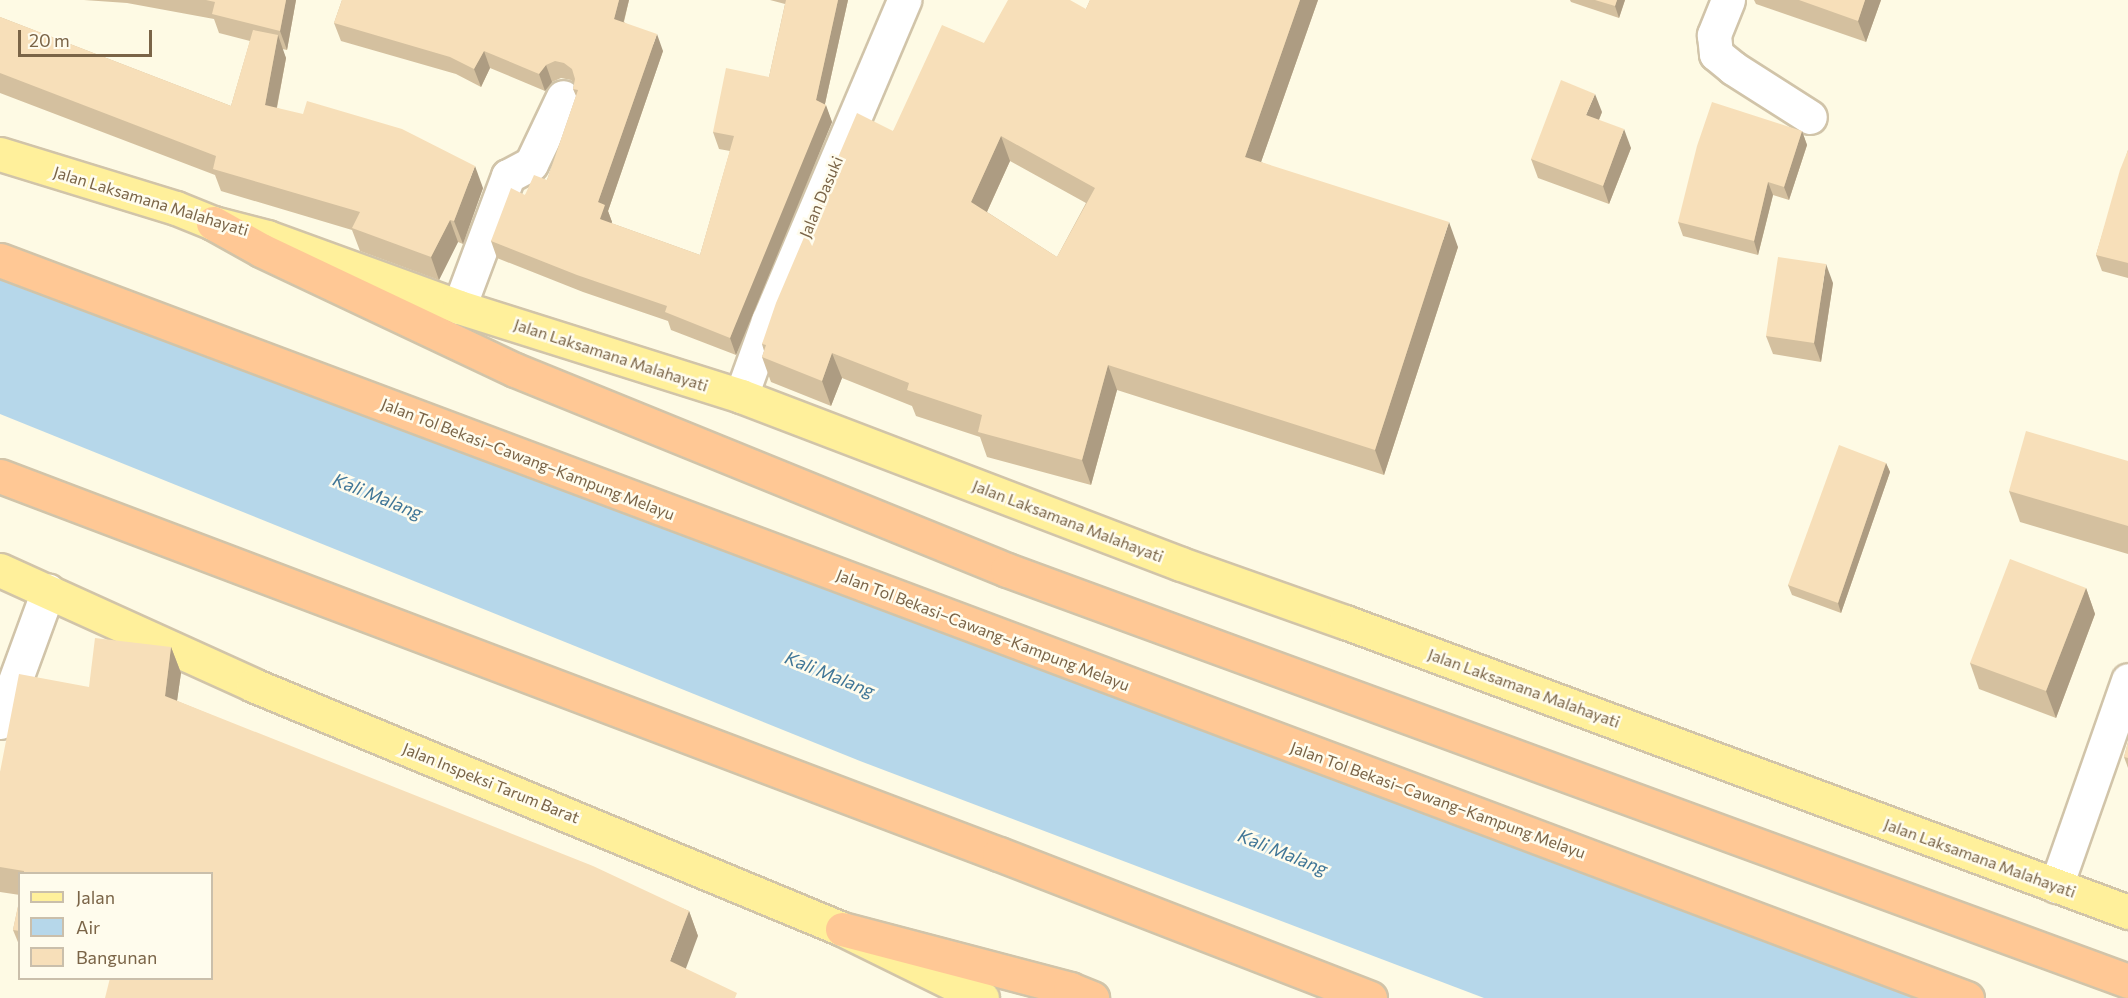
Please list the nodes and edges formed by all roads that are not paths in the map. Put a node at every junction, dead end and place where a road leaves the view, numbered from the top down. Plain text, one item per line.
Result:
1 (904, 0) edge
2 (1728, 0) edge
3 (563, 97) dead end
4 (1810, 117) dead end
5 (0, 154) edge
6 (213, 223) junction
7 (0, 260) edge
8 (459, 307) junction
9 (741, 396) junction
10 (0, 476) edge
11 (0, 570) edge
12 (48, 591) junction
13 (2128, 680) edge
14 (0, 722) edge
15 (2056, 886) junction
16 (2128, 912) edge
17 (842, 929) junction
18 (2128, 981) edge
19 (932, 986) edge
20 (982, 998) edge
21 (1092, 998) edge
22 (1370, 998) edge
23 (1967, 998) edge

1 - 9 street, Jalan Dasuki
2 - 4 street
3 - 8 street
5 - 6 main road, Jalan Laksamana Malahayati
6 - 8 main road, Jalan Laksamana Malahayati
6 - 18 highway
7 - 23 highway, Jalan Tol Bekasi–Cawang–Kampung Melayu
8 - 9 main road, Jalan Laksamana Malahayati
9 - 15 main road, Jalan Laksamana Malahayati
10 - 22 highway
11 - 12 main road, Jalan Inspeksi Tarum Barat
12 - 14 street
12 - 17 main road, Jalan Inspeksi Tarum Barat
13 - 15 street
15 - 16 main road, Jalan Laksamana Malahayati
17 - 19 main road, Jalan Inspeksi Tarum Barat
17 - 21 highway
19 - 20 main road, Jalan Inspeksi Tarum Barat

